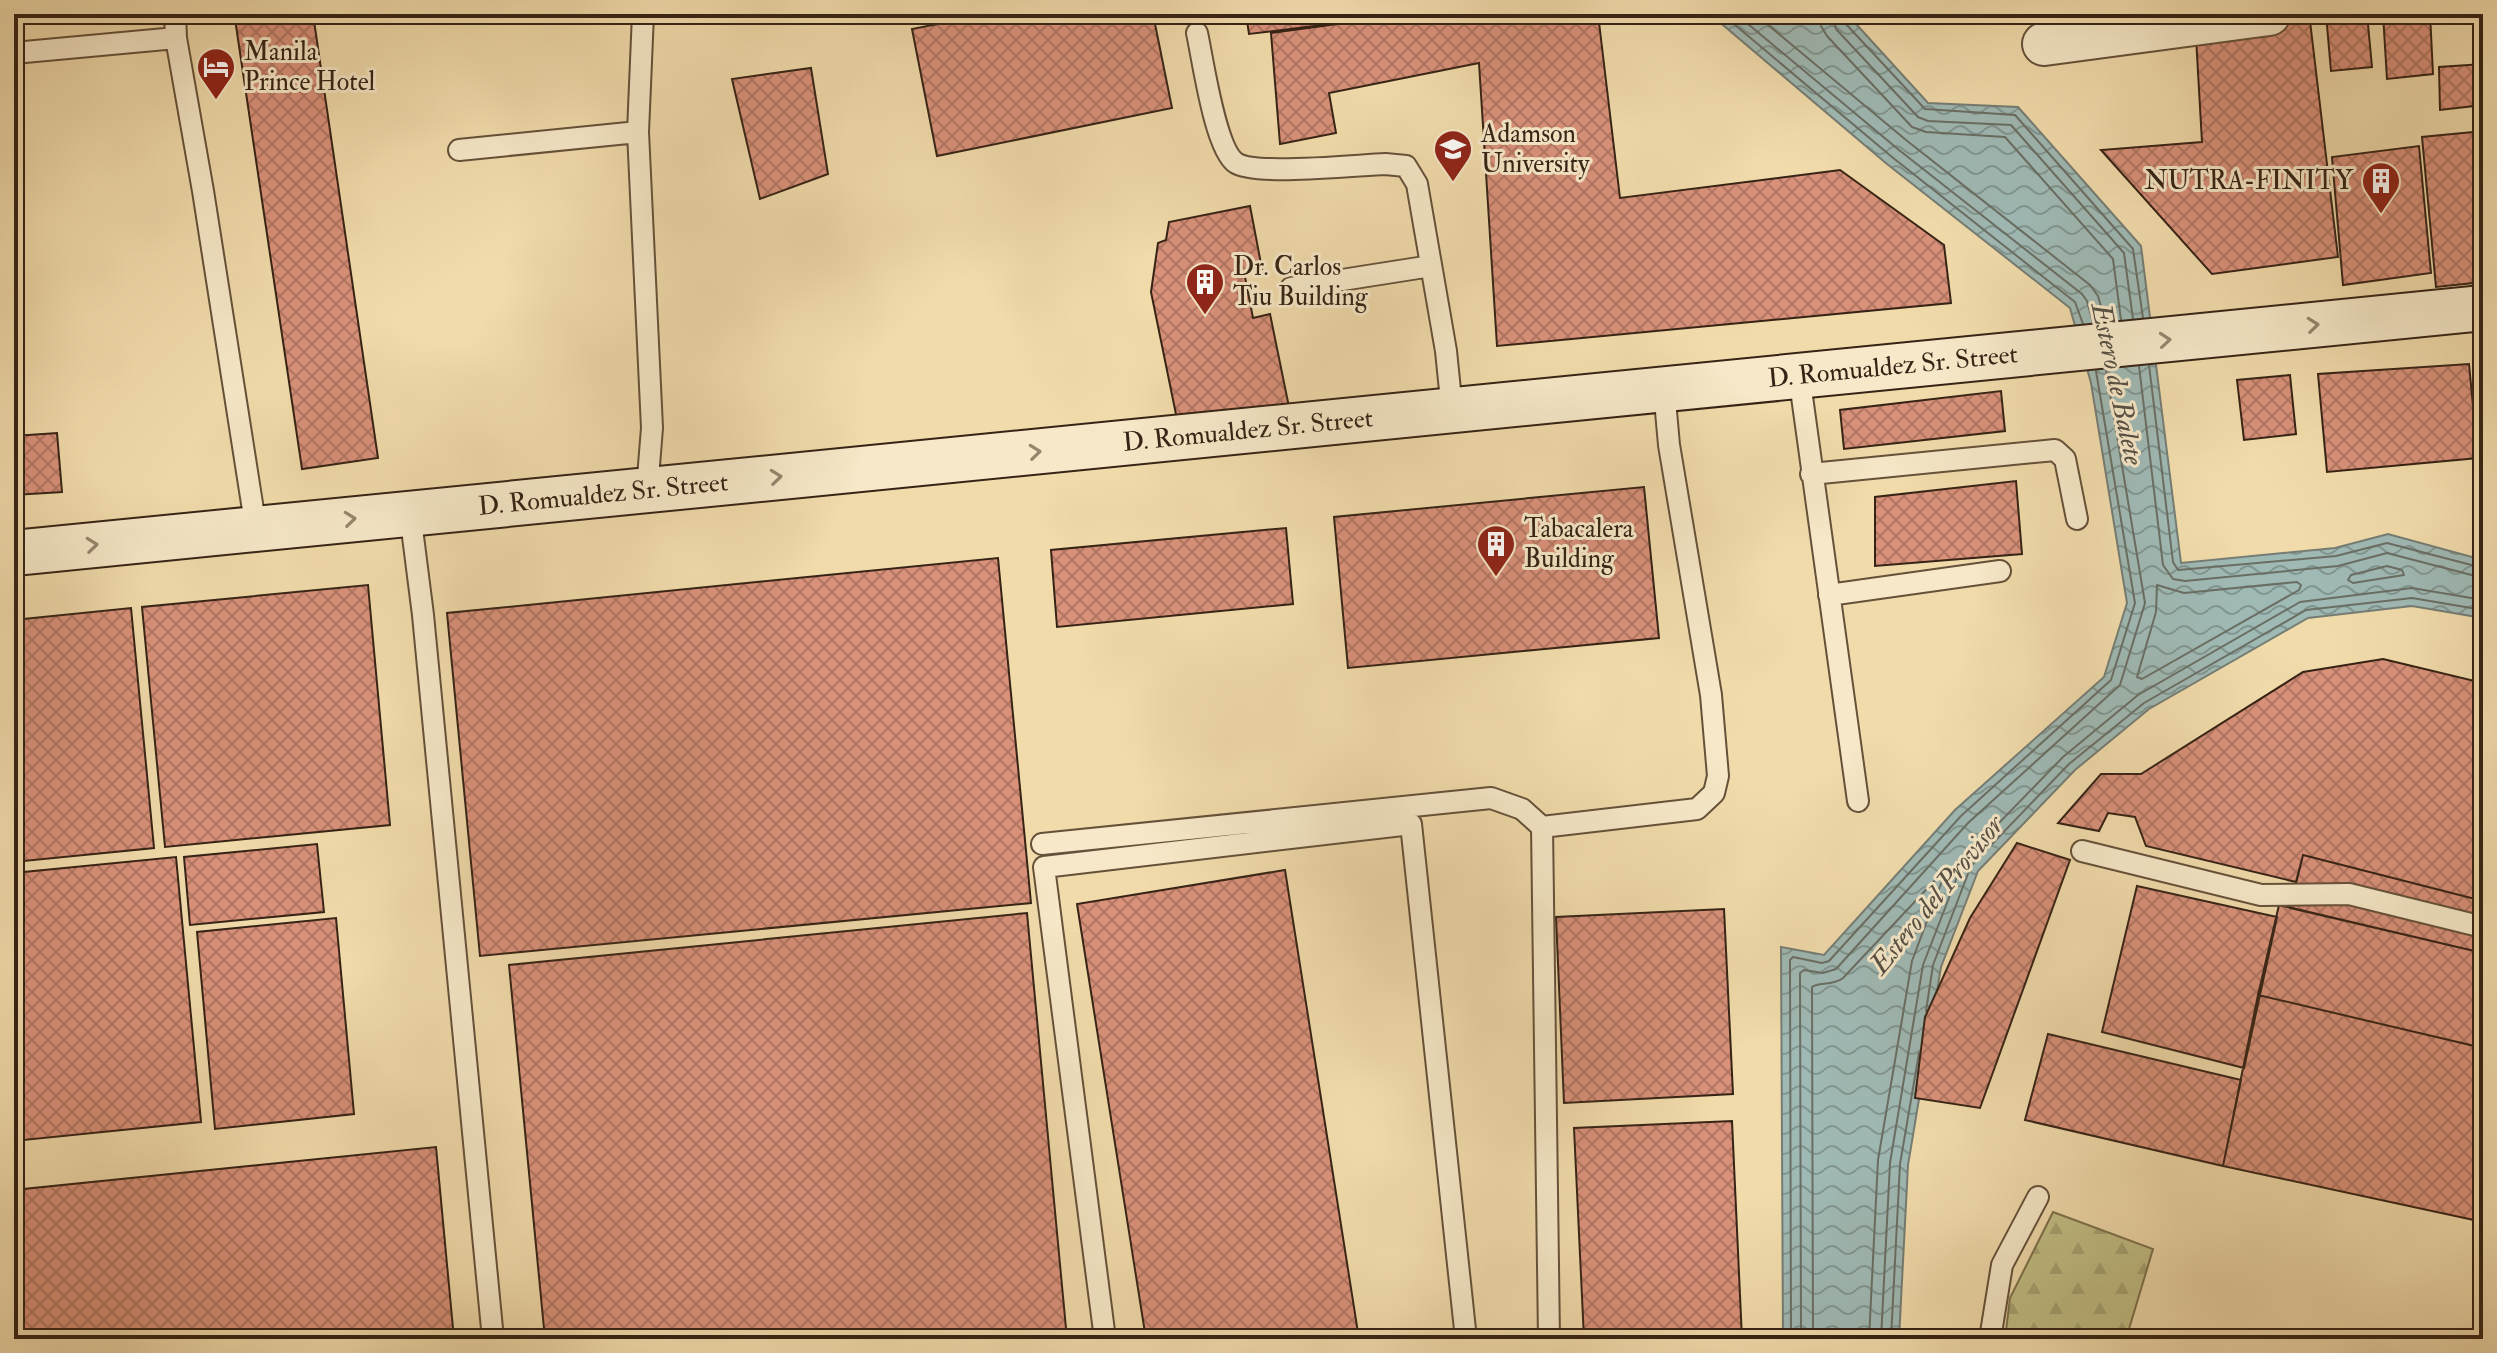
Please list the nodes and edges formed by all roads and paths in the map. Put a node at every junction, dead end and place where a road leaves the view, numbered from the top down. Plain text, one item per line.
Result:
1 (175, 14) edge
2 (643, 14) edge
3 (2269, 14) edge
4 (1197, 33) dead end
5 (176, 38) junction
6 (2044, 44) dead end
7 (14, 53) edge
8 (638, 132) junction
9 (459, 150) dead end
10 (1431, 266) junction
11 (1291, 288) dead end
12 (2483, 308) edge
13 (1799, 375) junction
14 (1664, 389) junction
15 (1452, 410) junction
16 (1811, 474) junction
17 (647, 490) junction
18 (410, 513) junction
19 (2077, 519) dead end
20 (256, 529) junction
21 (14, 553) edge
22 (2000, 571) dead end
23 (1829, 595) junction
24 (1858, 801) dead end
25 (1542, 827) junction
26 (1042, 844) dead end
27 (2082, 851) dead end
28 (2483, 927) edge
29 (2038, 1197) dead end
30 (493, 1339) edge
31 (1105, 1339) edge
32 (1466, 1339) edge
33 (1549, 1339) edge
34 (1990, 1339) edge

1 - 5 lane
2 - 8 lane
3 - 6 street
4 - 10 lane
5 - 7 lane
5 - 20 lane
8 - 9 lane
8 - 17 lane
10 - 11 lane
10 - 15 lane
13 -> 12 main road, D. Romualdez Sr. Street
13 - 14 main road, D. Romualdez Sr. Street
13 - 16 lane
14 - 15 main road, D. Romualdez Sr. Street
14 - 25 lane
17 -> 15 main road, D. Romualdez Sr. Street
16 - 19 lane
16 - 23 lane
17 - 18 main road, D. Romualdez Sr. Street
20 -> 18 main road, D. Romualdez Sr. Street
18 - 30 lane
21 -> 20 main road, D. Romualdez Sr. Street
22 - 23 lane
23 - 24 lane
25 - 26 lane
25 - 33 lane
27 - 28 lane
29 - 34 lane
31 - 32 lane

